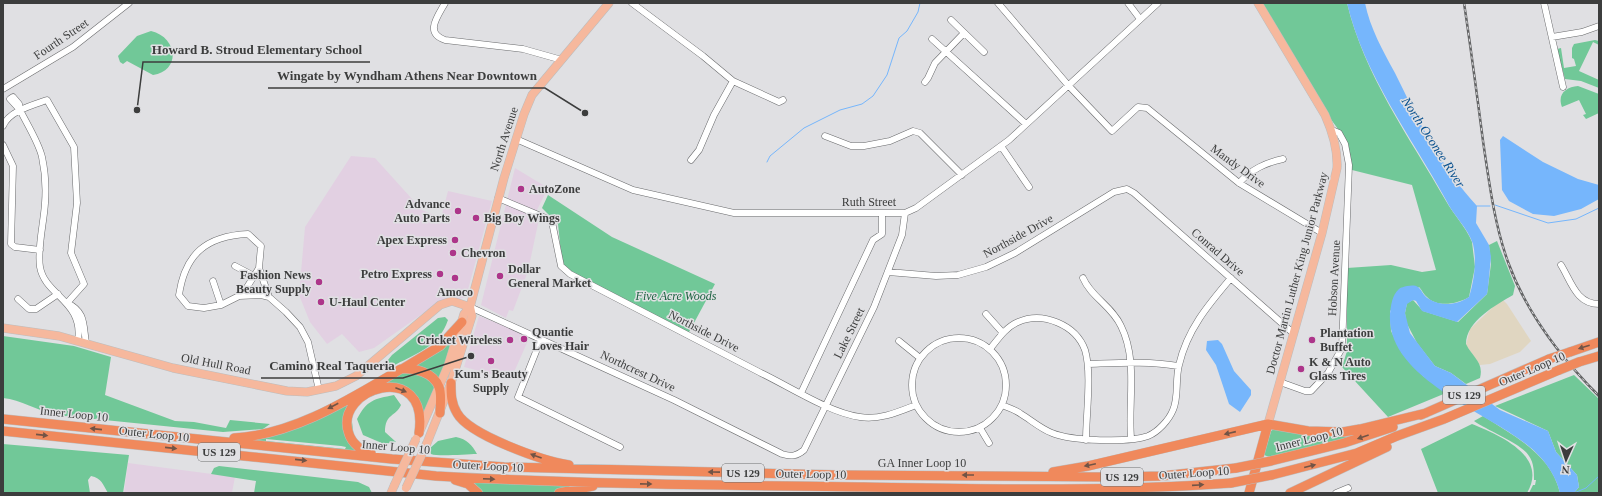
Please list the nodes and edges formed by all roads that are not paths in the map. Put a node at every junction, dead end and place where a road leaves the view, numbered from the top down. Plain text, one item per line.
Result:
1 (129, 3) edge
2 (444, 3) edge
3 (609, 3) edge
4 (632, 3) edge
5 (1128, 3) edge
6 (1158, 3) edge
7 (1258, 3) edge
8 (1544, 3) edge
9 (1001, 4) edge
10 (1140, 19) junction
11 (951, 20) dead end
12 (1599, 26) edge
13 (964, 33) junction
14 (1552, 37) junction
15 (932, 39) dead end
16 (946, 51) junction
17 (984, 52) dead end
18 (562, 60) junction
19 (733, 81) junction
20 (925, 82) dead end
21 (1068, 85) junction
22 (1563, 86) dead end
23 (3, 89) edge
24 (783, 100) dead end
25 (20, 110) junction
26 (1026, 124) junction
27 (3, 126) edge
28 (1332, 130) junction
29 (825, 136) dead end
30 (516, 139) junction
31 (3, 145) edge
32 (1001, 146) junction
33 (1283, 159) dead end
34 (691, 160) dead end
35 (962, 176) junction
36 (1239, 183) junction
37 (1029, 187) dead end
38 (1127, 189) joint
39 (498, 198) junction
40 (882, 213) junction
41 (905, 213) junction
42 (1322, 233) junction
43 (40, 250) junction
44 (1561, 265) dead end
45 (235, 266) dead end
46 (259, 268) junction
47 (888, 272) junction
48 (254, 276) junction
49 (1083, 278) dead end
50 (1231, 278) junction
51 (213, 281) dead end
52 (58, 294) junction
53 (242, 296) junction
54 (269, 297) junction
55 (18, 299) dead end
56 (67, 303) junction
57 (1599, 304) edge
58 (221, 305) junction
59 (470, 306) junction
60 (986, 314) dead end
61 (462, 322) junction
62 (3, 328) edge
63 (1003, 333) junction
64 (1293, 333) junction
65 (541, 339) junction
66 (899, 341) dead end
67 (82, 342) junction
68 (1599, 342) edge
69 (990, 349) junction
70 (1599, 356) edge
71 (920, 358) junction
72 (1131, 362) junction
73 (1088, 364) junction
74 (1178, 366) junction
75 (401, 370) junction
76 (1280, 382) junction
77 (451, 383) junction
78 (439, 388) junction
79 (319, 390) junction
80 (801, 393) junction
81 (825, 405) junction
82 (916, 405) junction
83 (1002, 405) junction
84 (440, 413) junction
85 (1426, 413) junction
86 (3, 419) edge
87 (1444, 419) junction
88 (1268, 424) junction
89 (980, 428) junction
90 (3, 431) edge
91 (418, 436) junction
92 (1131, 438) junction
93 (205, 440) junction
94 (1086, 440) junction
95 (989, 443) dead end
96 (620, 447) dead end
97 (796, 455) joint
98 (392, 458) junction
99 (616, 470) junction
100 (836, 475) joint
101 (436, 476) junction
102 (1007, 476) junction
103 (620, 484) junction
104 (1348, 488) dead end
105 (1019, 489) junction
106 (393, 490) edge
107 (404, 491) edge
108 (478, 493) edge
109 (560, 493) edge
110 (1057, 493) edge
111 (1249, 493) edge
112 (1290, 493) edge
113 (1336, 493) edge

1 - 23 street, Fourth Street
2 - 18 street
3 - 18 main road, North Avenue
4 - 19 street
5 - 10 street
6 - 10 street, Ruth Street
7 - 28 main road, Doctor Martin Luther King Junior Parkway
8 - 14 street
9 - 21 street
10 - 21 street, Ruth Street
11 - 13 street
12 - 14 street
13 - 16 street
13 - 17 street
14 - 22 street
15 - 16 street
16 - 20 street
16 - 26 street
18 - 30 main road, North Avenue
19 - 24 street
19 - 34 street
21 - 26 street, Ruth Street
21 - 36 street, Mandy Drive
25 - 27 street
25 - 43 street
25 - 56 street
26 - 32 street, Ruth Street
28 - 42 main road, Doctor Martin Luther King Junior Parkway
28 - 76 street, Hobson Avenue
29 - 35 street
30 - 39 main road, North Avenue
30 - 40 street, Ruth Street
31 - 43 street
32 - 35 street, Ruth Street
32 - 37 street
33 - 36 street
35 - 41 street, Ruth Street
36 - 42 street, Mandy Drive
38 - 47 street, Northside Drive
38 - 50 street, Conrad Drive
39 - 59 main road, North Avenue
39 - 80 street, Northside Drive
40 - 41 street, Ruth Street
40 - 80 street
41 - 47 street, Lake Street
42 - 64 main road, Doctor Martin Luther King Junior Parkway
43 - 52 street
44 - 57 street
45 - 48 street
46 - 48 street
46 - 54 street
46 - 58 street
47 - 81 street, Lake Street
48 - 53 street
49 - 72 street
50 - 64 street, Conrad Drive
50 - 74 street
51 - 58 street
52 - 55 street
52 - 56 street
53 - 54 street
53 - 58 street
54 - 79 street
56 - 67 street
59 - 61 main road, North Avenue
59 - 65 street, Northcrest Drive
59 - 77 main road, North Avenue
59 - 79 main road, Old Hull Road
60 - 63 street
61 - 75 highway
61 - 78 main road, North Avenue
62 - 67 main road, Old Hull Road
63 - 69 street
63 - 73 street
64 - 76 main road, Doctor Martin Luther King Junior Parkway
65 - 96 street
65 - 97 street, Northcrest Drive
66 - 71 street
67 - 79 main road, Old Hull Road
68 -> 85 highway, Inner Loop 10 / US 129, bridge
69 - 71 street
69 - 83 street
70 - 87 highway, Outer Loop 10 / US 129, bridge
71 - 82 street
72 - 73 street
72 - 74 street
72 - 92 street
73 - 94 street
74 - 92 street
75 - 78 highway
75 -> 93 highway
76 - 88 main road, Doctor Martin Luther King Junior Parkway
77 - 84 main road, North Avenue
99 -> 77 highway
78 - 84 highway
78 - 91 main road, North Avenue
80 - 81 street, Northside Drive
81 - 82 street, Northside Drive
81 - 97 street, Lake Street
82 - 89 street
83 - 89 street
83 - 94 street
84 - 107 main road, North Avenue, bridge
85 - 88 highway
85 -> 102 highway, Inner Loop 10 / US 129, bridge
93 -> 86 highway, Inner Loop 10 / US 129
105 -> 87 highway, Outer Loop 10 / US 129, bridge
87 - 112 highway
88 -> 102 highway
88 - 111 highway
89 - 95 street
90 -> 101 highway, Outer Loop 10 / US 129
98 -> 91 highway
91 - 106 main road, North Avenue, bridge
92 - 94 street
93 - 98 highway, Inner Loop 10 / US 129
98 - 99 highway, Inner Loop 10 / US 129
100 -> 99 highway, Inner Loop 10 / US 129
102 -> 100 highway, GA Inner Loop 10 / US 129
101 -> 103 highway, Outer Loop 10 / US 129
101 - 108 highway
103 -> 105 highway, Outer Loop 10 / US 129
103 - 109 highway
104 - 113 street
105 - 110 highway

